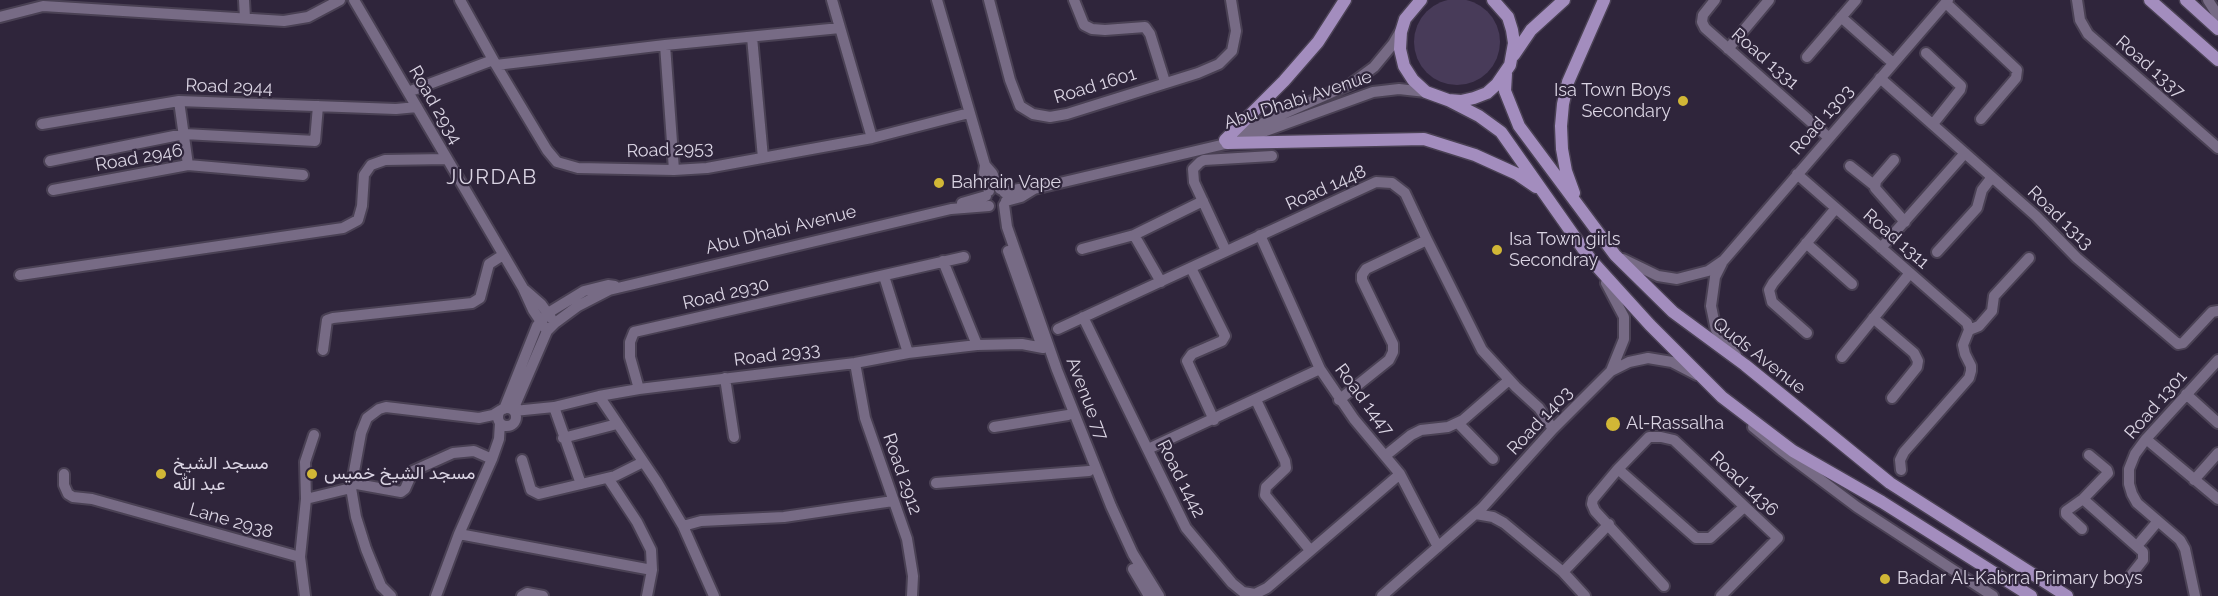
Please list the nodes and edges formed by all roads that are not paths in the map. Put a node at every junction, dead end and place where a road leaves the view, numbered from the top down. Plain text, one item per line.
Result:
1 (244, 0) edge
2 (340, 0) edge
3 (354, 0) edge
4 (460, 0) edge
5 (832, 0) edge
6 (937, 0) edge
7 (989, 0) edge
8 (1074, 0) edge
9 (1231, 0) edge
10 (1345, 0) edge
11 (1493, 0) edge
12 (1564, 0) edge
13 (1604, 0) edge
14 (1715, 0) edge
15 (1769, 0) edge
16 (1856, 0) edge
17 (2077, 0) edge
18 (2150, 0) edge
19 (2186, 0) edge
20 (2208, 0) edge
21 (1947, 2) edge
22 (1415, 3) edge
23 (128, 6) edge
24 (2218, 16) edge
25 (0, 17) edge
26 (1842, 17) junction
27 (245, 18) junction
28 (840, 28) junction
29 (2218, 29) edge
30 (1401, 32) junction
31 (752, 37) junction
32 (665, 45) junction
33 (1728, 49) junction
34 (1926, 53) dead end
35 (1513, 56) junction
36 (1807, 57) dead end
37 (2218, 60) edge
38 (494, 62) junction
39 (1893, 63) junction
40 (1506, 74) junction
41 (1880, 78) junction
42 (1165, 82) junction
43 (408, 92) junction
44 (1426, 92) junction
45 (1448, 100) junction
46 (179, 101) junction
47 (318, 106) junction
48 (417, 107) junction
49 (969, 113) junction
50 (1981, 119) dead end
51 (42, 124) dead end
52 (1933, 124) junction
53 (184, 134) junction
54 (1828, 137) junction
55 (872, 138) junction
56 (1223, 142) junction
57 (2218, 148) edge
58 (1965, 153) junction
59 (1272, 156) dead end
60 (763, 158) junction
61 (447, 159) junction
62 (1894, 160) dead end
63 (50, 161) dead end
64 (188, 165) junction
65 (1850, 166) dead end
66 (674, 170) junction
67 (1797, 174) junction
68 (303, 175) dead end
69 (1992, 177) junction
70 (1875, 186) junction
71 (53, 190) dead end
72 (1543, 192) junction
73 (996, 199) junction
74 (1203, 201) junction
75 (1836, 208) junction
76 (1584, 213) junction
77 (1905, 222) junction
78 (1134, 235) junction
79 (1260, 235) junction
80 (1426, 240) junction
81 (1806, 243) junction
82 (1881, 248) junction
83 (1082, 249) dead end
84 (1226, 251) junction
85 (1937, 252) dead end
86 (503, 255) junction
87 (1615, 255) junction
88 (964, 257) dead end
89 (2029, 258) dead end
90 (1591, 260) junction
91 (1724, 260) junction
92 (943, 261) junction
93 (1191, 268) junction
94 (1910, 273) junction
95 (20, 275) dead end
96 (884, 276) junction
97 (1161, 282) junction
98 (1852, 284) dead end
99 (618, 286) junction
100 (2218, 311) edge
101 (544, 317) junction
102 (1083, 317) junction
103 (1874, 318) junction
104 (551, 327) junction
105 (1039, 329) junction
106 (1058, 329) junction
107 (1969, 330) junction
108 (1807, 333) dead end
109 (1022, 344) junction
110 (977, 345) junction
111 (1045, 345) junction
112 (323, 350) dead end
113 (908, 353) junction
114 (1842, 357) dead end
115 (2218, 360) edge
116 (855, 363) junction
117 (1744, 365) junction
118 (1320, 369) junction
119 (1611, 371) junction
120 (725, 378) junction
121 (1704, 378) junction
122 (1509, 380) junction
123 (518, 387) junction
124 (639, 389) junction
125 (2186, 394) junction
126 (599, 396) junction
127 (1892, 398) dead end
128 (1256, 400) junction
129 (1339, 400) junction
130 (554, 407) junction
131 (1539, 408) junction
132 (538, 410) junction
133 (1068, 415) junction
134 (1746, 415) junction
135 (507, 416) junction
136 (1214, 420) junction
137 (1561, 421) junction
138 (1458, 423) junction
139 (2218, 423) edge
140 (617, 424) junction
141 (994, 428) dead end
142 (1553, 429) junction
143 (314, 435) dead end
144 (734, 437) dead end
145 (563, 438) junction
146 (2146, 439) junction
147 (1148, 449) junction
148 (2218, 453) edge
149 (2089, 455) dead end
150 (1385, 456) junction
151 (492, 459) junction
152 (1493, 459) dead end
153 (522, 460) dead end
154 (643, 462) junction
155 (1618, 469) junction
156 (1901, 470) dead end
157 (1089, 471) junction
158 (64, 474) dead end
159 (1400, 474) junction
160 (608, 478) junction
161 (2194, 480) junction
162 (936, 483) dead end
163 (580, 484) junction
164 (351, 485) junction
165 (1494, 495) junction
166 (306, 499) junction
167 (2083, 499) junction
168 (2218, 499) edge
169 (893, 501) junction
170 (1744, 507) junction
171 (1476, 514) junction
172 (2158, 521) junction
173 (1504, 523) junction
174 (1609, 524) junction
175 (683, 526) junction
176 (2082, 529) dead end
177 (459, 534) junction
178 (2137, 546) junction
179 (1438, 547) junction
180 (1310, 550) junction
181 (300, 557) junction
182 (652, 570) junction
183 (1563, 572) junction
184 (2128, 579) dead end
185 (1664, 586) dead end
186 (305, 596) edge
187 (391, 596) edge
188 (436, 596) edge
189 (522, 596) edge
190 (543, 596) edge
191 (647, 596) edge
192 (714, 596) edge
193 (912, 596) edge
194 (1149, 596) edge
195 (1159, 596) edge
196 (1382, 596) edge
197 (1585, 596) edge
198 (1721, 596) edge
199 (1993, 596) edge
200 (2031, 596) edge
201 (2067, 596) edge
202 (2195, 596) edge

1 - 27 street
2 - 27 street
3 - 43 street, Road 2934
4 - 38 street, Road 2953
5 - 28 street
6 - 49 street, Avenue 77
7 - 42 street, Road 1601
8 - 42 street
9 - 42 street, Road 1601
10 - 56 main road
11 - 35 main road
12 - 35 main road
13 - 76 main road
14 - 33 street, Road 1331
15 - 33 street
16 - 26 street
17 - 57 street, Road 1337
18 - 37 main road
19 - 29 main road
20 - 24 street
21 - 39 street, Road 1303
21 - 50 street, Road 1303
22 - 30 main road
23 - 25 street
23 - 27 street
26 - 36 street
26 - 39 street
28 - 31 street
28 - 55 street
30 - 44 main road
30 - 56 street, Abu Dhabi Avenue
31 - 32 street
31 - 60 street
32 - 38 street
32 - 66 street
33 - 54 street, Road 1331
34 - 52 street
35 - 40 main road
38 - 43 street
38 - 66 street, Road 2953
39 - 41 street, Road 1303
40 - 45 main road
40 - 76 main road, Quds Avenue
41 - 52 street, Road 1313
41 - 54 street, Road 1303
43 - 48 street, Road 2934
44 - 45 main road
44 - 56 street, Abu Dhabi Avenue
45 - 72 main road
46 - 47 street, Road 2944
46 - 51 street, Road 2944
46 - 53 street
47 - 48 street, Road 2944
47 - 53 street
48 - 61 street, Road 2934
49 - 55 street, Road 2953
49 - 73 street, Avenue 77
52 - 58 street, Road 1313
53 - 63 street
53 - 64 street
54 - 67 street, Road 1303
55 - 60 street, Road 2953
56 - 72 main road
56 - 73 street, Abu Dhabi Avenue
58 - 69 street, Road 1313
58 - 77 street
59 - 74 street
60 - 66 street, Road 2953
61 - 86 street, Road 2934
61 - 95 street
62 - 70 street
64 - 68 street, Road 2946
64 - 71 street, Road 2946
65 - 70 street
67 - 75 street, Road 1311
67 - 91 street, Road 1303
69 - 85 street
69 - 100 street, Road 1313
70 - 77 street
72 - 90 main road
73 - 99 street, Abu Dhabi Avenue
73 - 105 street, Avenue 77
74 - 78 street
74 - 84 street
75 - 81 street
75 - 82 street, Road 1311
76 - 87 main road, Quds Avenue
77 - 82 street
78 - 83 street
78 - 97 street
79 - 80 street, Road 1448
79 - 84 street, Road 1448
79 - 118 street, Road 1447
80 - 122 street, Road 1448
80 - 129 street
81 - 98 street
81 - 108 street
82 - 94 street, Road 1311
84 - 93 street, Road 1448
86 - 101 street, Road 2934
86 - 112 street
87 - 91 street, Road 1303
87 - 117 main road, Quds Avenue
88 - 92 street, Road 2930
89 - 107 street
90 - 119 street, Road 1403
90 - 121 main road
91 - 117 street, Road 1303
92 - 96 street, Road 2930
92 - 110 street
93 - 97 street, Road 1448
93 - 136 street
94 - 103 street
94 - 107 street, Road 1311
96 - 113 street
96 - 124 street, Road 2930
97 - 102 street, Road 1448
99 - 101 street, Abu Dhabi Avenue
99 - 104 street, Abu Dhabi Avenue
101 - 104 street, Road 2934
101 - 123 street
102 - 106 street, Road 1448
102 - 147 street, Road 1442
103 - 114 street
103 - 127 street
104 - 123 street
105 - 106 street
105 - 109 street
105 - 111 street, Avenue 77
106 - 111 street, Road 1448
107 - 156 street
109 - 110 street, Road 2933
109 - 111 street, Road 2933
110 - 113 street, Road 2933
111 - 133 street, Avenue 77
111 - 195 street, Avenue 77
113 - 116 street, Road 2933
115 - 125 street, Road 1301
116 - 120 street, Road 2933
116 - 169 street, Road 2912
117 - 201 main road, Quds Avenue
118 - 128 street
118 - 129 street, Road 1447
119 - 121 street, Road 1403
119 - 137 street, Road 1403
120 - 124 street, Road 2933
120 - 144 street
121 - 134 main road
122 - 131 street, Road 1448
122 - 138 street
123 - 132 street
123 - 135 street
124 - 126 street, Road 2933
125 - 139 street
125 - 146 street, Road 1301
126 - 130 street, Road 2933
126 - 140 street
128 - 136 street
128 - 180 street
129 - 150 street, Road 1447
130 - 132 street, Road 2933
130 - 145 street
131 - 137 street, Road 1448
131 - 142 street, Road 1448
132 - 135 street, Road 2933
133 - 141 street
133 - 157 street, Avenue 77
134 - 199 street
134 - 200 main road
135 - 151 street
135 - 164 street
136 - 147 street
137 - 142 street, Road 1403
138 - 150 street
138 - 152 street
140 - 145 street
140 - 154 street
142 - 165 street, Road 1403
143 - 166 street
145 - 163 street
146 - 161 street
146 - 172 street, Road 1301
147 - 180 street, Road 1442
148 - 161 street
149 - 167 street
150 - 159 street, Road 1447
151 - 164 street
151 - 177 street
153 - 163 street
154 - 160 street
154 - 175 street
155 - 170 street
155 - 170 street, Road 1436
155 - 174 street
157 - 162 street
157 - 194 street, Avenue 77
158 - 181 street, Lane 2938
159 - 179 street, Road 1447
159 - 180 street, Road 1442
160 - 163 street
160 - 182 street
161 - 168 street
164 - 166 street
164 - 187 street
165 - 171 street, Road 1403
165 - 173 street
166 - 181 street
167 - 176 street
167 - 178 street
169 - 175 street
169 - 193 street, Road 2912
170 - 198 street, Road 1436
171 - 173 street
171 - 179 street, Road 1403
172 - 178 street
172 - 202 street, Road 1301
173 - 183 street
174 - 183 street
174 - 185 street
175 - 192 street
177 - 182 street
177 - 188 street
178 - 184 street
179 - 196 street, Road 1403
181 - 186 street
182 - 191 street
183 - 197 street
189 - 190 street

